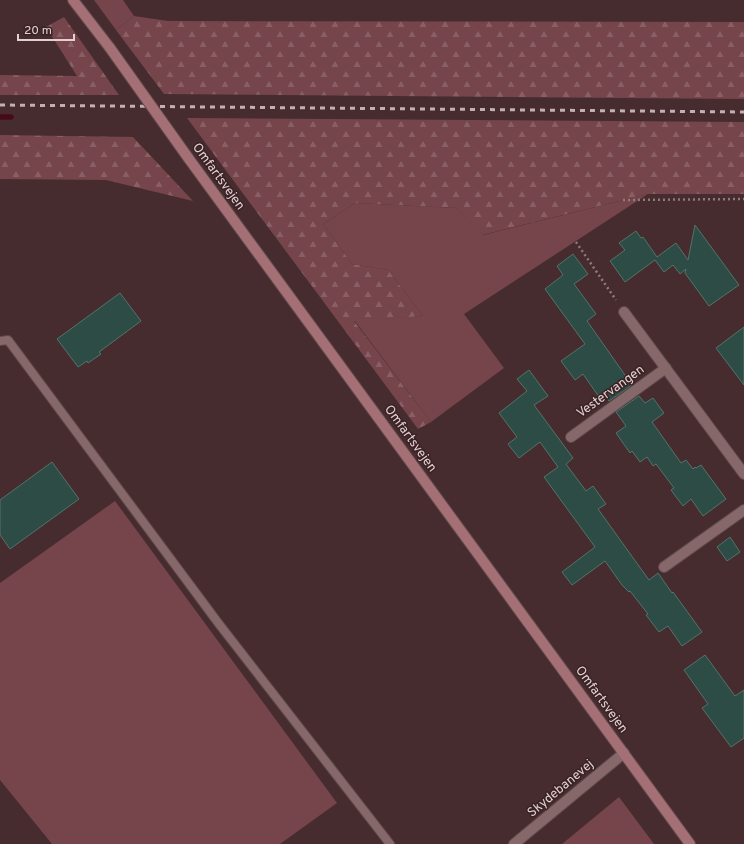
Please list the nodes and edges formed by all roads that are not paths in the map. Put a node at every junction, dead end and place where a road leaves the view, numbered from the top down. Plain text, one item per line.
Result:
1 (73, 0) edge
2 (77, 0) edge
3 (110, 48) junction
4 (624, 312) road end
5 (0, 341) edge
6 (666, 368) junction
7 (571, 437) dead end
8 (744, 474) edge
9 (744, 510) edge
10 (664, 567) dead end
11 (624, 753) junction
12 (390, 844) edge
13 (514, 844) edge
14 (690, 844) edge

1 - 3 main road, Omfartsvejen
2 - 3 main road, Omfartsvejen
3 - 11 main road, Omfartsvejen, bridge
4 - 6 street, Vestervangen
5 - 12 lane
6 - 7 street, Vestervangen
6 - 8 street, Vestervangen
9 - 10 street
11 - 13 street, Skydebanevej
11 - 14 main road, Omfartsvejen

